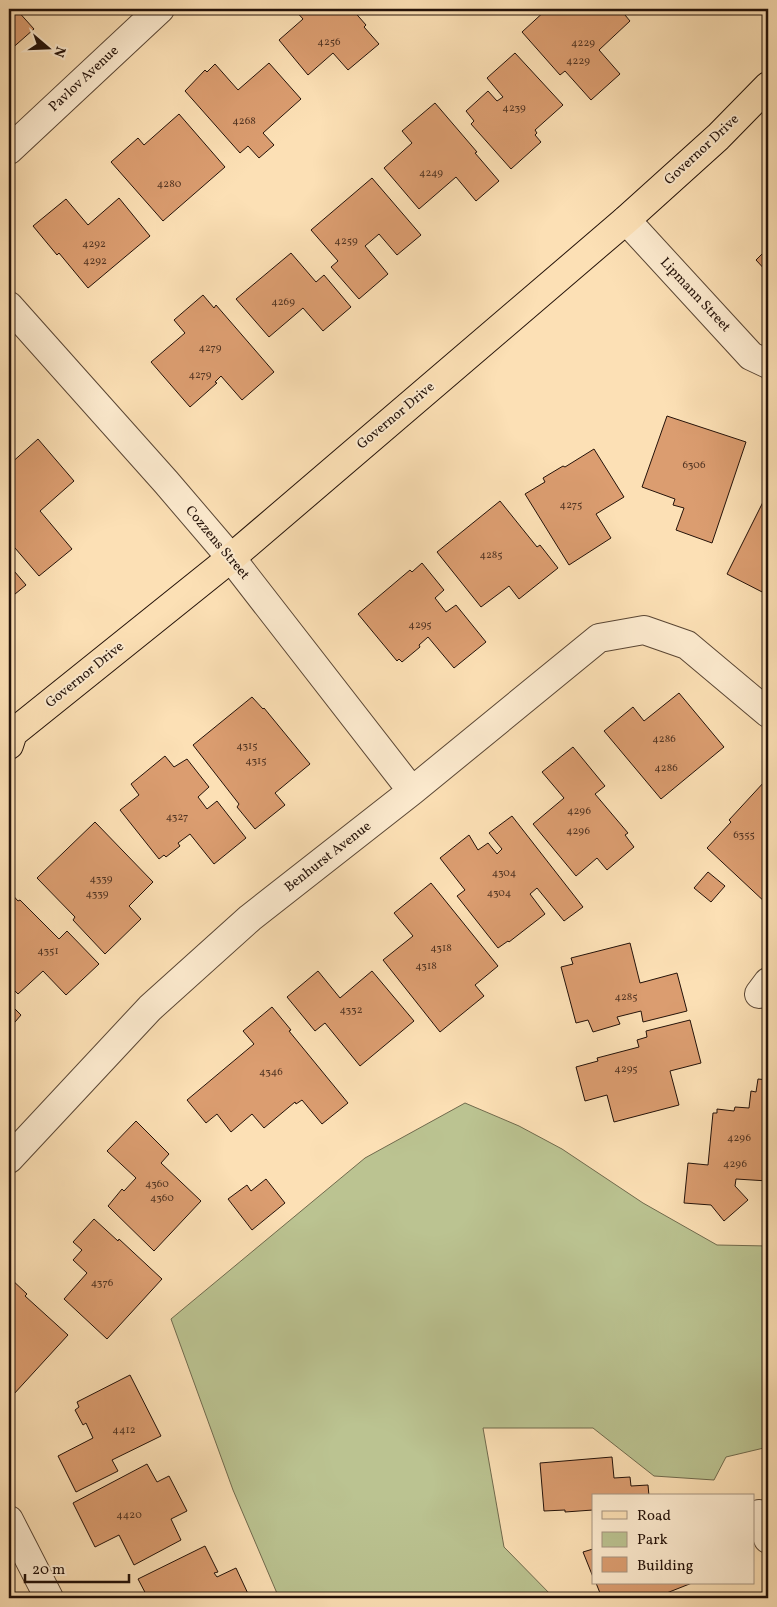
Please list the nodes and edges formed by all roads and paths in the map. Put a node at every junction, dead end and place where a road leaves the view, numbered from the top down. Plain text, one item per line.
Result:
1 (160, 9) edge
2 (768, 86) edge
3 (9, 150) edge
4 (626, 220) junction
5 (9, 306) edge
6 (768, 364) edge
7 (230, 558) junction
8 (768, 713) edge
9 (10, 736) edge
10 (412, 791) junction
11 (9, 1159) edge
12 (759, 1514) dead end
13 (9, 1520) edge
14 (768, 1539) edge
15 (49, 1598) edge

1 - 3 street, Pavlov Avenue
2 - 4 main road, Governor Drive
4 - 6 street, Lipmann Street
4 - 7 main road, Governor Drive
5 - 7 street, Cozzens Street
7 - 9 main road, Governor Drive
7 - 10 street, Cozzens Street
8 - 10 street, Benhurst Avenue
10 - 11 street, Benhurst Avenue
12 - 14 street
13 - 15 street

